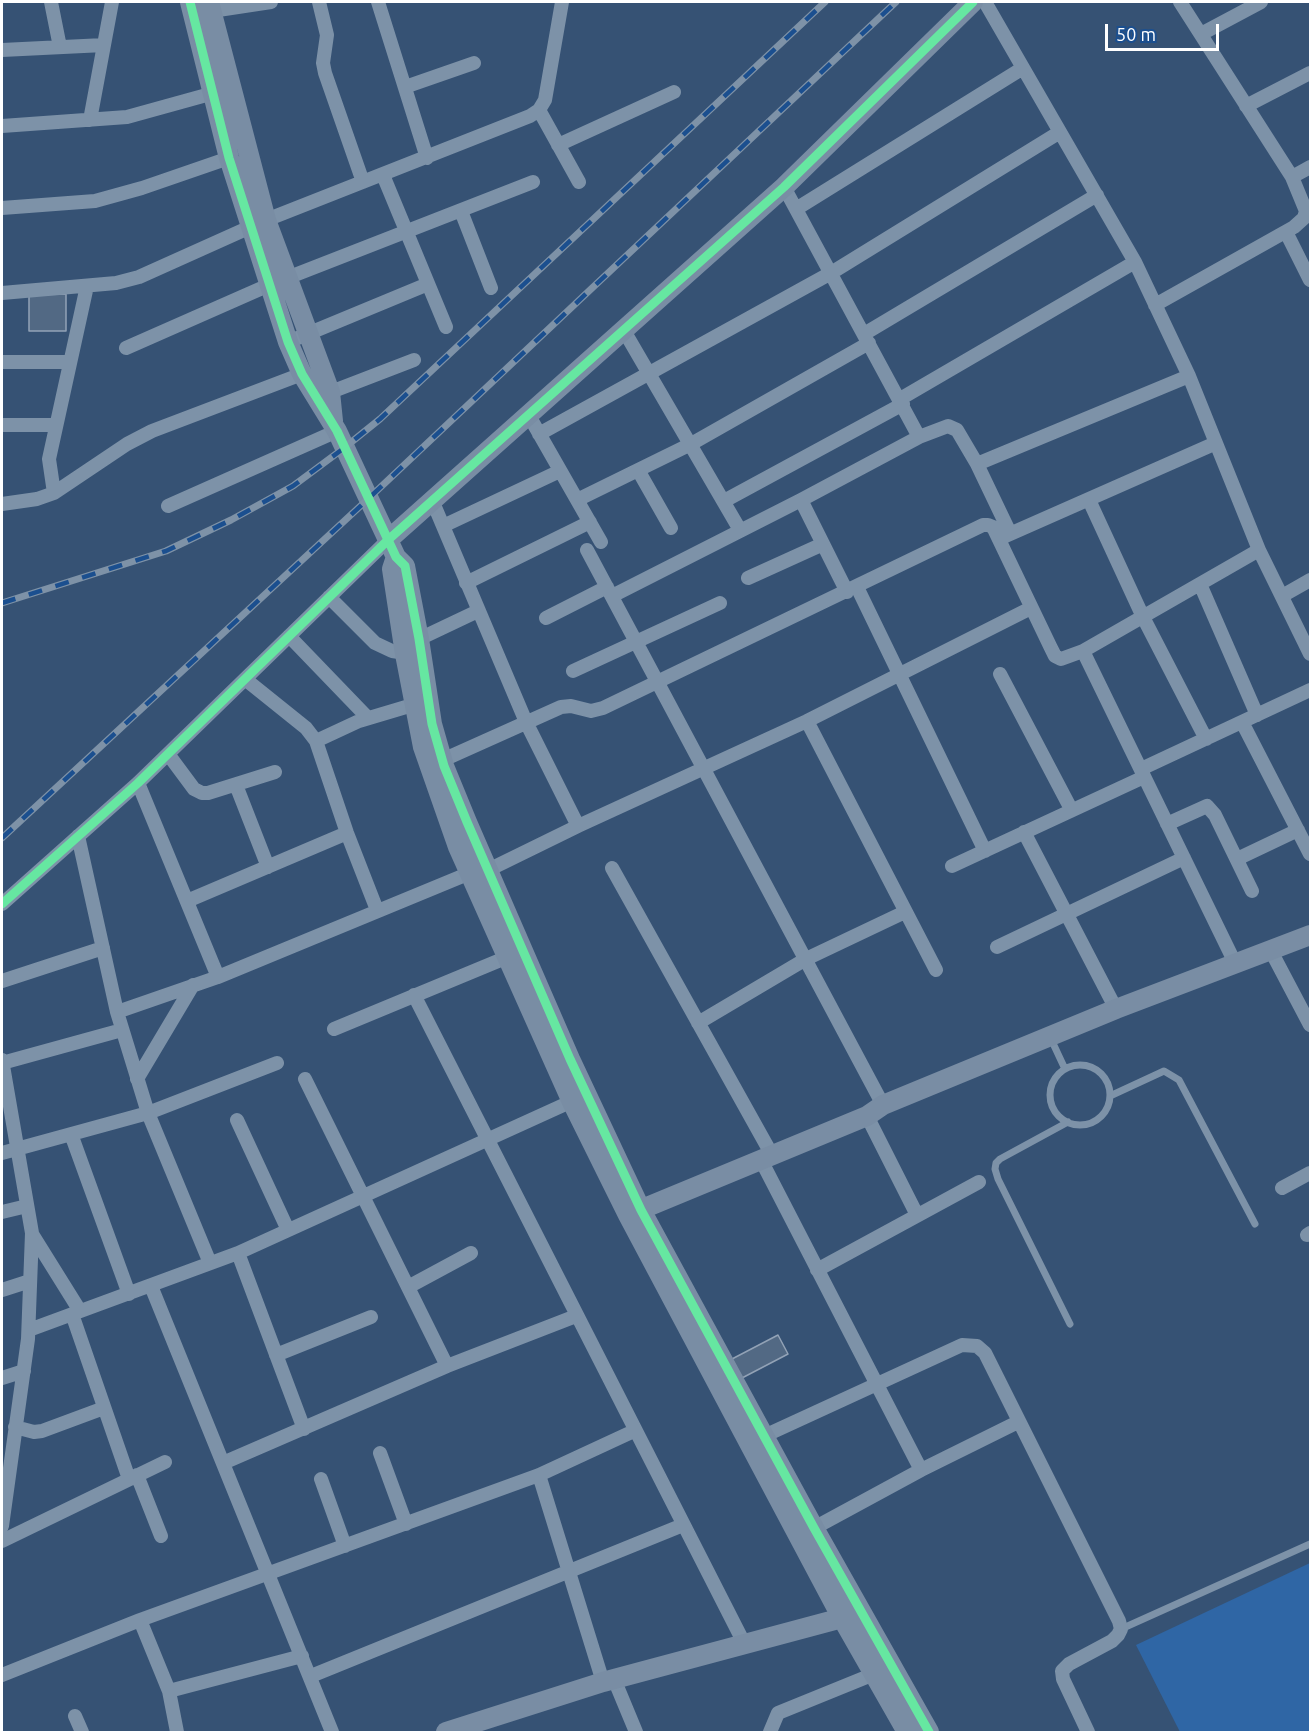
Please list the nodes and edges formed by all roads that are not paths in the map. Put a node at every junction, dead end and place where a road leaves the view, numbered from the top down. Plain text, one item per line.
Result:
1 (51, 2) edge
2 (112, 2) edge
3 (271, 2) edge
4 (319, 2) edge
5 (378, 2) edge
6 (973, 2) edge
7 (985, 2) edge
8 (1180, 2) edge
9 (1261, 2) edge
10 (560, 3) edge
11 (201, 7) edge
12 (1201, 34) junction
13 (104, 45) junction
14 (60, 47) junction
15 (2, 50) edge
16 (474, 63) dead end
17 (1023, 68) junction
18 (1311, 73) edge
19 (405, 87) junction
20 (222, 91) junction
21 (675, 93) dead end
22 (1246, 106) junction
23 (539, 110) junction
24 (90, 120) junction
25 (2, 126) edge
26 (1060, 132) junction
27 (558, 145) junction
28 (229, 158) junction
29 (427, 158) junction
30 (1311, 166) edge
31 (383, 175) junction
32 (1292, 177) junction
33 (363, 182) junction
34 (533, 182) dead end
35 (579, 183) dead end
36 (784, 187) junction
37 (1097, 195) junction
38 (2, 208) edge
39 (796, 208) junction
40 (461, 211) junction
41 (258, 223) junction
42 (407, 232) junction
43 (1286, 232) junction
44 (1136, 262) junction
45 (831, 273) junction
46 (1311, 280) edge
47 (278, 282) junction
48 (428, 284) junction
49 (87, 286) junction
50 (491, 288) dead end
51 (2, 293) edge
52 (1155, 305) junction
53 (446, 327) dead end
54 (623, 329) junction
55 (307, 334) junction
56 (867, 339) junction
57 (288, 342) junction
58 (126, 348) dead end
59 (414, 360) dead end
60 (2, 362) edge
61 (70, 362) junction
62 (649, 373) junction
63 (302, 374) junction
64 (1189, 376) junction
65 (323, 395) junction
66 (902, 402) junction
67 (528, 414) junction
68 (2, 425) edge
69 (56, 425) junction
70 (336, 429) junction
71 (539, 434) junction
72 (920, 437) junction
73 (1216, 443) junction
74 (691, 444) junction
75 (978, 464) junction
76 (638, 470) junction
77 (560, 471) junction
78 (54, 493) junction
79 (432, 500) junction
80 (577, 500) junction
81 (801, 500) junction
82 (1089, 500) junction
83 (724, 501) junction
84 (2, 504) edge
85 (168, 506) dead end
86 (590, 522) junction
87 (443, 526) junction
88 (671, 528) dead end
89 (740, 530) junction
90 (1004, 536) junction
91 (601, 542) dead end
92 (823, 544) junction
93 (392, 549) junction
94 (587, 550) dead end
95 (1259, 550) junction
96 (748, 578) dead end
97 (1311, 580) edge
98 (466, 583) junction
99 (1200, 584) junction
100 (852, 589) junction
101 (609, 592) junction
102 (1282, 596) junction
103 (329, 597) junction
104 (720, 603) dead end
105 (1031, 608) junction
106 (478, 611) junction
107 (1143, 617) junction
108 (546, 618) dead end
109 (289, 636) junction
110 (636, 641) junction
111 (1309, 646) edge
112 (415, 649) junction
113 (1083, 651) junction
114 (573, 671) dead end
115 (1000, 674) dead end
116 (899, 676) junction
117 (245, 679) junction
118 (657, 680) junction
119 (1311, 690) edge
120 (416, 704) junction
121 (1257, 715) junction
122 (368, 718) junction
123 (807, 721) junction
124 (526, 722) junction
125 (1242, 722) junction
126 (1206, 739) junction
127 (316, 741) junction
128 (168, 754) junction
129 (436, 763) junction
130 (704, 769) junction
131 (275, 772) dead end
132 (1142, 773) junction
133 (138, 783) junction
134 (236, 784) junction
135 (1071, 809) junction
136 (1167, 824) junction
137 (578, 826) junction
138 (1298, 830) junction
139 (1024, 832) junction
140 (347, 833) junction
141 (78, 836) junction
142 (985, 851) junction
143 (1311, 854) edge
144 (1184, 858) junction
145 (1237, 859) junction
146 (268, 867) junction
147 (952, 867) dead end
148 (612, 868) dead end
149 (476, 874) junction
150 (1252, 891) dead end
151 (187, 901) junction
152 (2, 904) edge
153 (377, 910) junction
154 (905, 912) junction
155 (1067, 915) junction
156 (1311, 935) edge
157 (997, 947) dead end
158 (103, 948) junction
159 (1271, 951) junction
160 (515, 954) junction
161 (806, 959) junction
162 (1236, 965) junction
163 (936, 970) dead end
164 (218, 977) junction
165 (2, 981) edge
166 (193, 985) junction
167 (414, 995) junction
168 (1116, 1009) junction
169 (117, 1012) junction
170 (698, 1023) junction
171 (1311, 1025) edge
172 (334, 1029) dead end
173 (123, 1030) junction
174 (1050, 1037) junction
175 (2, 1062) edge
176 (277, 1063) dead end
177 (1065, 1069) junction
178 (137, 1079) junction
179 (305, 1079) dead end
180 (1110, 1096) junction
181 (579, 1098) junction
182 (875, 1110) junction
183 (148, 1113) junction
184 (237, 1120) dead end
185 (1068, 1122) junction
186 (70, 1134) junction
187 (486, 1140) junction
188 (17, 1149) junction
189 (2, 1153) edge
190 (766, 1158) junction
191 (1311, 1173) edge
192 (980, 1182) dead end
193 (1282, 1188) dead end
194 (363, 1195) junction
195 (27, 1206) junction
196 (2, 1212) edge
197 (634, 1213) junction
198 (917, 1215) junction
199 (1255, 1224) dead end
200 (288, 1230) junction
201 (32, 1233) junction
202 (238, 1253) junction
203 (471, 1253) dead end
204 (210, 1263) junction
205 (817, 1270) junction
206 (30, 1281) junction
207 (152, 1286) junction
208 (408, 1287) junction
209 (2, 1290) edge
210 (129, 1294) junction
211 (76, 1313) junction
212 (576, 1316) junction
213 (371, 1317) dead end
214 (1070, 1324) dead end
215 (29, 1330) junction
216 (708, 1349) junction
217 (276, 1355) junction
218 (447, 1366) junction
219 (24, 1371) junction
220 (2, 1378) edge
221 (876, 1383) junction
222 (104, 1407) junction
223 (1018, 1422) junction
224 (15, 1427) junction
225 (304, 1429) junction
226 (634, 1431) junction
227 (764, 1436) junction
228 (380, 1453) dead end
229 (165, 1462) dead end
230 (223, 1463) junction
231 (6, 1466) edge
232 (921, 1470) junction
233 (539, 1475) junction
234 (133, 1477) junction
235 (321, 1479) dead end
236 (406, 1524) junction
237 (683, 1525) junction
238 (2, 1526) edge
239 (814, 1528) junction
240 (161, 1536) dead end
241 (2, 1541) edge
242 (1311, 1544) edge
243 (345, 1546) junction
244 (569, 1572) junction
245 (267, 1574) junction
246 (851, 1613) junction
247 (140, 1620) junction
248 (1120, 1629) junction
249 (744, 1643) junction
250 (302, 1656) junction
251 (874, 1674) junction
252 (2, 1675) edge
253 (311, 1676) junction
254 (609, 1680) junction
255 (169, 1690) junction
256 (75, 1716) dead end
257 (491, 1725) edge
258 (82, 1732) edge
259 (177, 1732) edge
260 (332, 1732) edge
261 (446, 1732) edge
262 (636, 1732) edge
263 (770, 1732) edge
264 (907, 1732) edge
265 (929, 1732) edge
266 (1088, 1732) edge

1 - 14 street
2 - 13 street
3 - 11 street
4 - 33 street
5 - 19 street
6 - 36 street
7 - 17 street
8 - 12 street
9 - 12 street
10 - 23 street
11 - 20 street
12 - 22 street
13 - 14 street
13 - 24 street
14 - 15 street
16 - 19 street
17 - 26 street
17 - 39 street
18 - 22 street
19 - 29 street
20 - 24 street
20 - 28 street
20 - 41 street
21 - 27 street
22 - 32 street
23 - 27 street
23 - 29 street
24 - 25 street
26 - 37 street
26 - 45 street
27 - 35 street
28 - 38 street
28 - 41 street
29 - 31 street
30 - 32 street
31 - 33 street
31 - 42 street
32 - 43 street
33 - 41 street
34 - 40 street
36 - 39 street
36 - 54 street
37 - 44 street
37 - 56 street
39 - 45 street
40 - 42 street
40 - 50 street
41 - 47 street
41 - 49 street
42 - 47 street
42 - 48 street
43 - 46 street
43 - 52 street
44 - 52 street
44 - 66 street
45 - 56 street
45 - 62 street
47 - 55 street
47 - 57 street
47 - 58 street
48 - 53 street
48 - 55 street
49 - 51 street
49 - 61 street
52 - 64 street
54 - 62 street
54 - 67 street
55 - 57 street
55 - 65 street
56 - 66 street
56 - 74 street
57 - 63 street
59 - 65 street
60 - 61 street
61 - 69 street
62 - 71 street
62 - 74 street
63 - 65 street
63 - 78 street
64 - 73 street
64 - 75 street
65 - 70 street
66 - 72 street
66 - 83 street
67 - 71 street
67 - 79 street
68 - 69 street
69 - 78 street
70 - 85 street
70 - 93 street
71 - 77 street
72 - 75 street
72 - 81 street
73 - 82 street
73 - 95 street
74 - 76 street
74 - 83 street
75 - 90 street
76 - 80 street
76 - 88 street
77 - 80 street
77 - 87 street
78 - 84 street
79 - 87 street
79 - 93 street
80 - 86 street
81 - 89 street
81 - 92 street
82 - 90 street
82 - 107 street
83 - 89 street
86 - 91 street
86 - 98 street
87 - 98 street
89 - 101 street
90 - 100 street
90 - 105 street
92 - 96 street
92 - 100 street
93 - 103 street
93 - 112 street
94 - 101 street
95 - 99 street
95 - 102 street
97 - 102 street
98 - 106 street
99 - 107 street
99 - 121 street
100 - 116 street
100 - 118 street
101 - 108 street
101 - 110 street
102 - 111 street
103 - 109 street
103 - 112 street
104 - 110 street
105 - 113 street
105 - 116 street
106 - 112 street
106 - 124 street
107 - 113 street
107 - 126 street
109 - 117 street
109 - 122 street
110 - 114 street
110 - 118 street
112 - 120 street
112 - 129 street
113 - 132 street
115 - 135 street
116 - 123 street
116 - 142 street
117 - 127 street
117 - 128 street
118 - 124 street
118 - 130 street
119 - 121 street
120 - 122 street
120 - 129 street
121 - 125 street
122 - 127 street
123 - 130 street
123 - 154 street
124 - 129 street
124 - 137 street
125 - 126 street
125 - 138 street
126 - 132 street
127 - 140 street
128 - 133 street
128 - 134 street
129 - 149 street
130 - 137 street
130 - 161 street
131 - 134 street
132 - 135 street
132 - 136 street
133 - 141 street
133 - 151 street
134 - 146 street
135 - 139 street
136 - 144 street
136 - 145 street
137 - 149 street
138 - 143 street
138 - 145 street
139 - 142 street
139 - 155 street
140 - 146 street
140 - 153 street
141 - 152 street
141 - 158 street
142 - 147 street
144 - 155 street
144 - 162 street
145 - 150 street
146 - 151 street
148 - 170 street
149 - 153 street
149 - 160 street
151 - 164 street
153 - 164 street
154 - 161 street
154 - 163 street
155 - 157 street
155 - 168 street
156 - 159 street
158 - 165 street
158 - 169 street
159 - 162 street
159 - 171 street
160 - 167 street
160 - 181 street
161 - 170 street
161 - 182 street
162 - 168 street
164 - 166 street
166 - 169 street
166 - 178 street
167 - 172 street
167 - 187 street
168 - 174 street
169 - 173 street
170 - 190 street
173 - 175 street
173 - 178 street
174 - 177 lane
174 - 182 street
175 - 188 street
176 - 183 street
177 - 180 lane
177 - 185 lane
178 - 183 street
179 - 194 street
180 - 185 lane
180 - 199 lane
181 - 187 street
181 - 197 street
182 - 190 street
182 - 198 street
183 - 186 street
183 - 204 street
184 - 200 street
185 - 214 lane
186 - 188 street
186 - 210 street
187 - 194 street
187 - 212 street
188 - 189 street
188 - 195 street
190 - 197 street
190 - 205 street
191 - 193 street
192 - 198 street
194 - 200 street
194 - 208 street
195 - 196 street
195 - 201 street
197 - 216 street
198 - 205 street
200 - 202 street
201 - 206 street
201 - 211 street
202 - 204 street
202 - 217 street
203 - 208 street
204 - 207 street
205 - 221 street
206 - 209 street
206 - 215 street
207 - 210 street
207 - 230 street
208 - 218 street
210 - 211 street
211 - 215 street
211 - 222 street
212 - 218 street
212 - 226 street
213 - 217 street
215 - 219 street
216 - 227 street
216 - 246 street
217 - 225 street
218 - 225 street
219 - 220 street
219 - 224 street
221 - 223 street
221 - 227 street
221 - 232 street
222 - 224 street
222 - 234 street
223 - 232 street
223 - 248 street
224 - 231 street
225 - 230 street
226 - 233 street
226 - 237 street
227 - 239 street
228 - 236 street
229 - 234 street
230 - 245 street
231 - 238 street
232 - 239 street
233 - 236 street
233 - 244 street
234 - 240 street
234 - 241 street
235 - 243 street
236 - 243 street
237 - 244 street
237 - 249 street
239 - 246 street
242 - 248 lane
243 - 245 street
244 - 253 street
244 - 254 street
245 - 247 street
245 - 250 street
246 - 249 street
246 - 251 street
246 - 265 street
247 - 252 street
247 - 255 street
248 - 266 street
249 - 254 street
250 - 253 street
250 - 255 street
251 - 263 street
251 - 264 street
253 - 260 street
254 - 257 street
254 - 262 street
255 - 259 street
256 - 258 street
257 - 261 street

